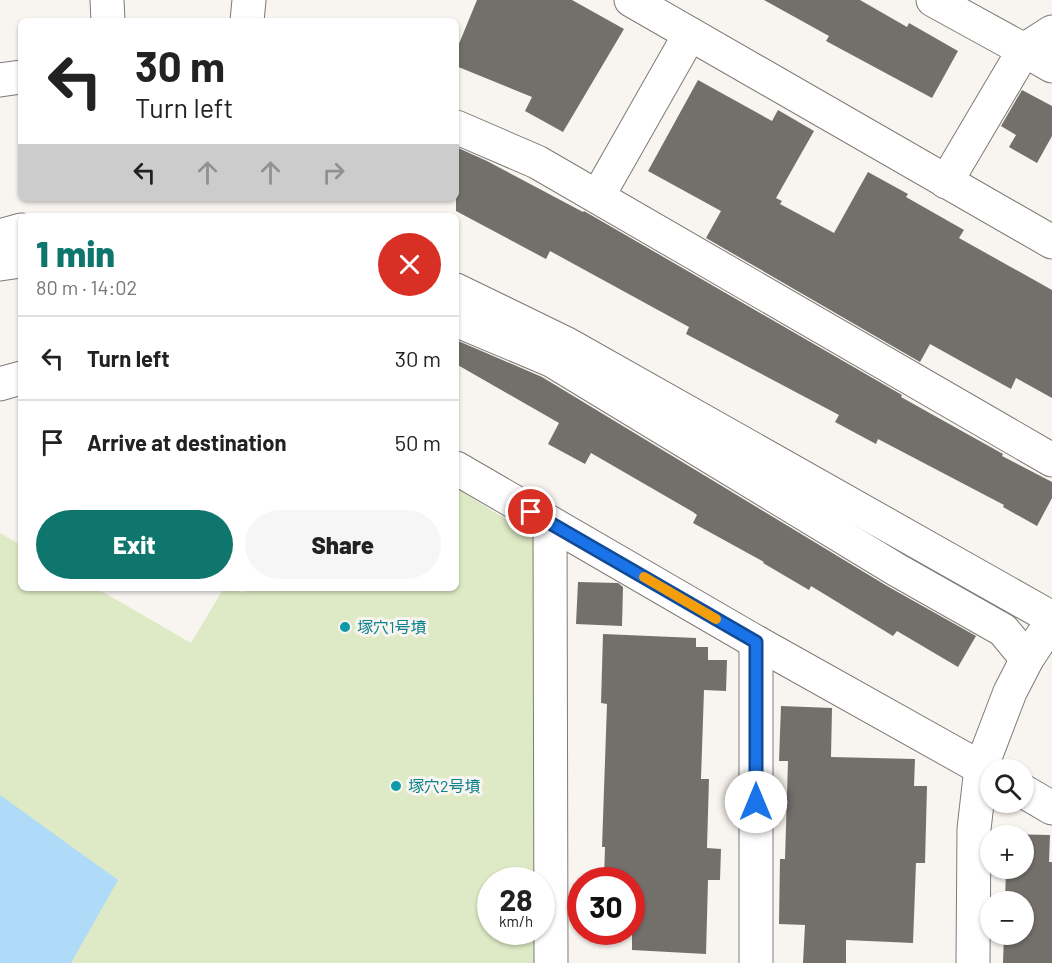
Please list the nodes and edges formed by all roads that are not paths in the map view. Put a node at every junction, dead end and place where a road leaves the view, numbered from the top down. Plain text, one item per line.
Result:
1 (107, 0) edge
2 (249, 0) edge
3 (631, 0) edge
4 (933, 0) edge
5 (108, 18) edge
6 (247, 18) edge
7 (1052, 32) edge
8 (690, 33) junction
9 (1038, 58) edge
10 (18, 77) edge
11 (0, 80) edge
12 (459, 128) edge
13 (946, 182) junction
14 (598, 196) junction
15 (18, 231) edge
16 (0, 236) edge
17 (1052, 242) edge
18 (18, 261) edge
19 (0, 264) edge
20 (459, 291) edge
21 (459, 321) edge
22 (18, 379) edge
23 (0, 384) edge
24 (1052, 460) edge
25 (459, 470) edge
26 (550, 523) junction
27 (1052, 619) edge
28 (756, 642) junction
29 (1027, 659) junction
30 (989, 759) edge
31 (980, 767) edge
32 (1034, 797) edge
33 (980, 800) edge
34 (1052, 807) edge
35 (551, 963) edge
36 (756, 963) edge
37 (973, 963) edge

1 - 5 street
2 - 6 street
3 - 8 street
4 - 9 street
7 - 9 street
8 - 13 street
8 - 14 street
9 - 13 street
10 - 11 street
12 - 14 street
13 - 17 street
14 - 24 street
15 - 16 street
18 - 19 street
20 - 27 street
21 - 29 street
22 - 23 street
25 - 26 street
26 - 28 street
26 - 35 street
27 - 29 street
28 - 31 street
28 - 36 street
29 - 30 street
32 - 34 street
33 - 37 street

